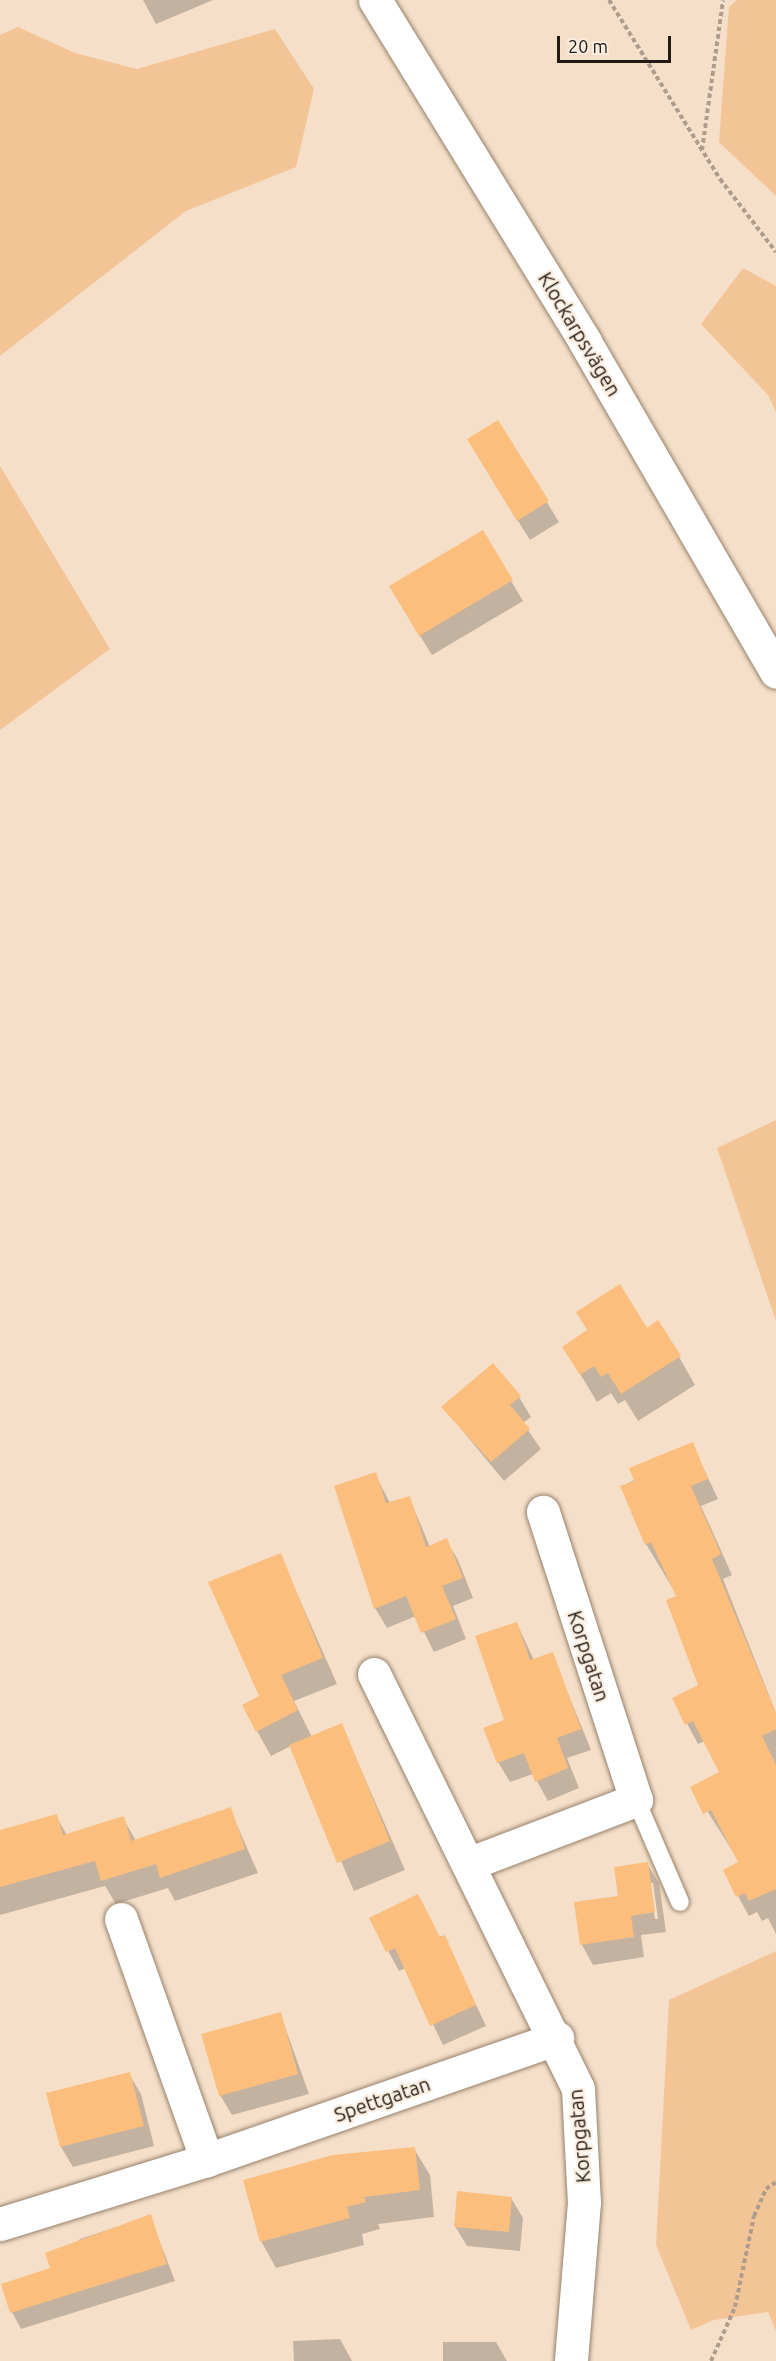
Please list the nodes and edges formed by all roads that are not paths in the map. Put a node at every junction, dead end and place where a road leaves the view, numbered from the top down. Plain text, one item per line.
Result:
1 (375, 0) edge
2 (776, 672) edge
3 (543, 1512) dead end
4 (374, 1674) dead end
5 (636, 1800) junction
6 (468, 1864) junction
7 (680, 1902) dead end
8 (121, 1919) dead end
9 (557, 2038) junction
10 (207, 2160) junction
11 (0, 2224) edge
12 (571, 2361) edge

1 - 2 street, Klockarpsvägen
3 - 5 street, Korpgatan
4 - 6 street, Korpgatan
5 - 6 street
5 - 7 lane
6 - 9 street, Korpgatan
8 - 10 street
9 - 10 street, Spettgatan
9 - 12 street, Korpgatan
10 - 11 street, Spettgatan

